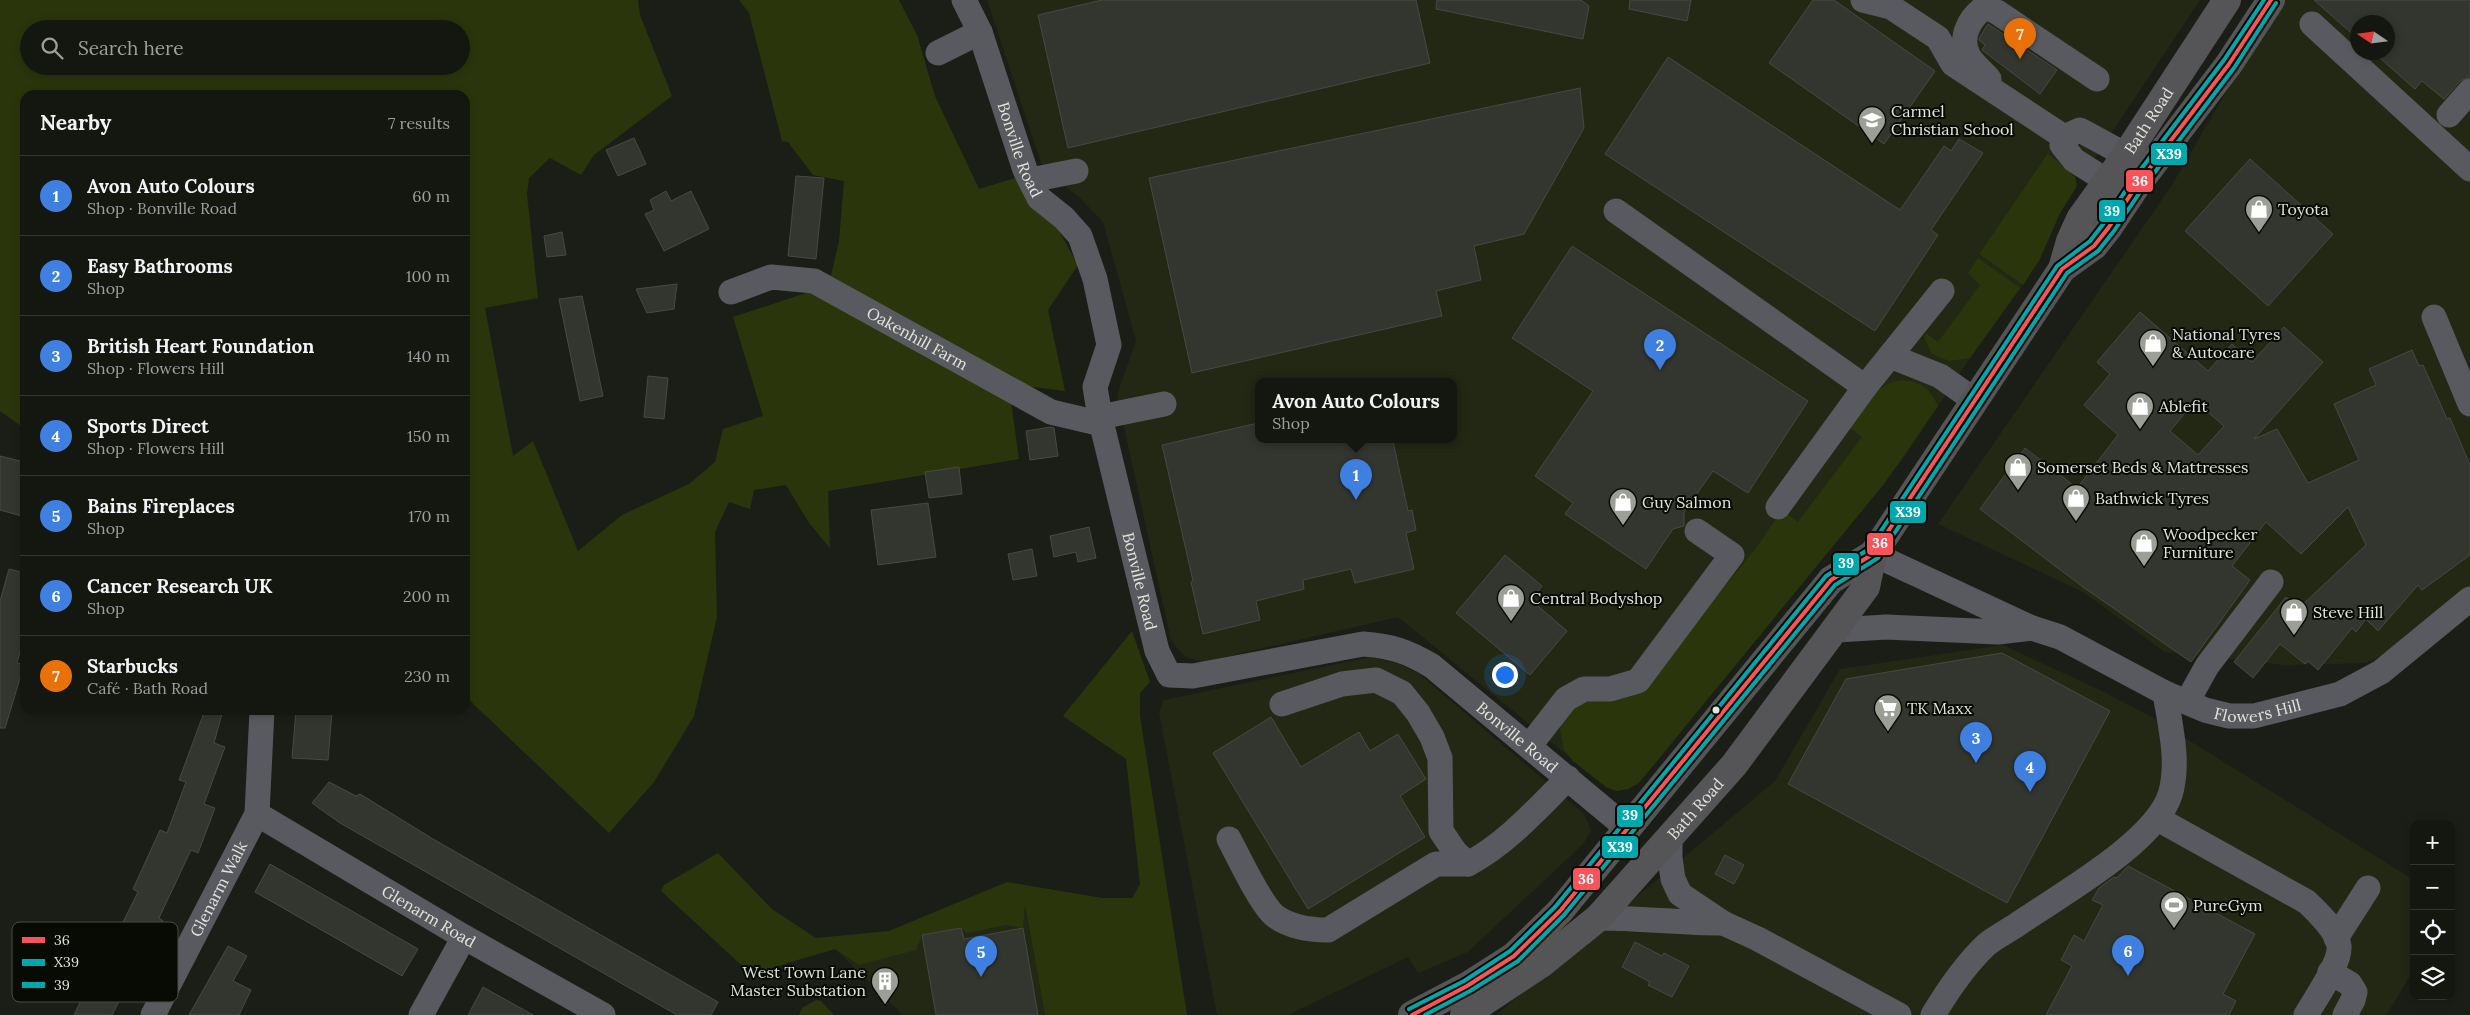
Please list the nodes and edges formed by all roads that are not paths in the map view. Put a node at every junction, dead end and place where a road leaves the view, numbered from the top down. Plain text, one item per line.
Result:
1 (964, 0) edge
2 (1862, 0) edge
3 (2227, 0) edge
4 (2271, 0) edge
5 (2312, 24) dead end
6 (980, 32) junction
7 (938, 53) dead end
8 (2097, 79) dead end
9 (2470, 91) edge
10 (2005, 98) junction
11 (2449, 115) dead end
12 (2064, 137) junction
13 (2126, 155) junction
14 (2470, 169) edge
15 (1076, 172) dead end
16 (1031, 180) junction
17 (2107, 181) junction
18 (2137, 185) junction
19 (1616, 211) dead end
20 (2062, 269) junction
21 (1942, 291) dead end
22 (731, 292) dead end
23 (2434, 317) dead end
24 (1890, 356) junction
25 (1865, 387) junction
26 (1974, 400) junction
27 (1164, 404) dead end
28 (2470, 404) edge
29 (1101, 420) junction
30 (1778, 507) dead end
31 (1697, 531) dead end
32 (1873, 554) junction
33 (2272, 582) dead end
34 (2470, 599) edge
35 (2032, 628) junction
36 (1837, 630) junction
37 (2176, 698) junction
38 (1282, 704) dead end
39 (262, 715) edge
40 (1530, 745) junction
41 (1568, 778) junction
42 (257, 814) junction
43 (2158, 819) junction
44 (1628, 829) junction
45 (1670, 835) junction
46 (1229, 839) dead end
47 (1468, 864) junction
48 (2368, 888) dead end
49 (1598, 918) junction
50 (1723, 923) junction
51 (464, 937) junction
52 (2336, 938) junction
53 (178, 967) edge
54 (2330, 972) junction
55 (160, 1002) edge
56 (153, 1015) edge
57 (421, 1015) edge
58 (603, 1015) edge
59 (1412, 1015) edge
60 (1464, 1015) edge
61 (1899, 1015) edge
62 (1933, 1015) edge
63 (2306, 1015) edge
64 (2345, 1015) edge

1 - 6 street, Bonville Road
2 - 10 street
3 - 13 highway, Bath Road
4 - 18 highway, Bath Road
5 - 14 street
6 - 7 street
6 - 16 street, Bonville Road
8 - 10 street
9 - 11 street
10 - 12 street
12 - 13 street
12 - 17 street
13 - 17 highway, Bath Road
15 - 16 street
16 - 29 street, Bonville Road
17 - 18 street
17 - 20 highway, Bath Road
18 - 20 highway, Bath Road
19 - 25 street
20 - 26 highway, Bath Road
21 - 24 street
22 - 29 street, Oakenhill Farm
23 - 28 street
24 - 25 street
24 - 26 street
25 - 30 street
26 - 32 highway, Bath Road
27 - 29 street
29 - 40 street, Bonville Road
31 - 40 street
32 - 35 street, Flowers Hill
32 - 36 highway, Bath Road
32 - 44 highway, Bath Road
33 - 37 street
34 - 37 street, Flowers Hill
35 - 36 street, Flowers Hill
35 - 37 street, Flowers Hill
36 - 45 highway, Bath Road
37 - 43 street
38 - 47 street
39 - 42 street
40 - 41 street, Bonville Road
41 - 44 street, Bonville Road
41 - 47 street
42 - 51 street, Glenarm Road
42 - 53 street, Glenarm Walk
43 - 52 street
43 - 62 street
44 - 59 highway, Bath Road
45 - 49 highway, Bath Road
45 - 50 street
46 - 47 street
48 - 52 street
49 - 50 street
49 - 60 highway, Bath Road
50 - 61 street
51 - 57 street
51 - 58 street, Glenarm Road
52 - 54 street
54 - 63 street
54 - 64 street
55 - 56 street, Glenarm Walk

